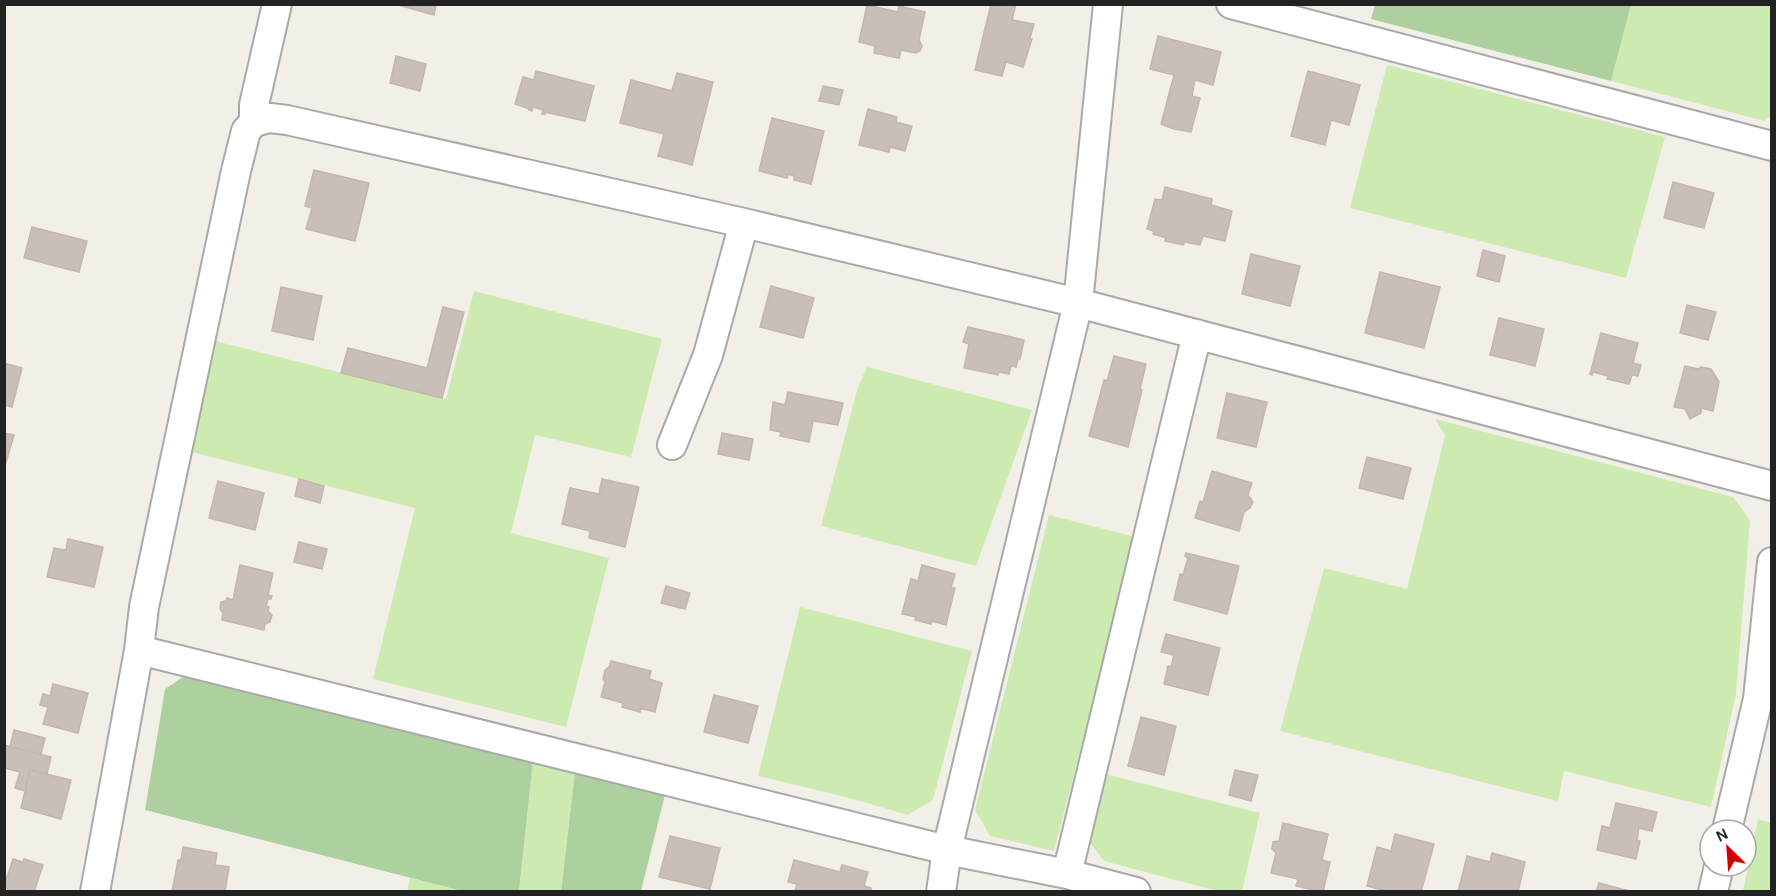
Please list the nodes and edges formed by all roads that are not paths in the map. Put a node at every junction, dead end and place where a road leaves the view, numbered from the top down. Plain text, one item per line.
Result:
1 (277, 4) edge
2 (1108, 4) edge
3 (1231, 4) edge
4 (254, 122) junction
5 (1772, 146) edge
6 (744, 223) junction
7 (1078, 303) junction
8 (1197, 334) junction
9 (672, 445) dead end
10 (1772, 486) edge
11 (1772, 562) edge
12 (139, 650) junction
13 (1730, 818) edge
14 (947, 850) junction
15 (1067, 874) junction
16 (95, 891) edge
17 (941, 891) edge
18 (1136, 891) edge

1 - 4 street
2 - 7 street
3 - 5 street
4 - 6 street
4 - 12 street
6 - 7 street
6 - 9 street
7 - 8 street
7 - 14 street
8 - 10 street
8 - 15 street
11 - 13 street
12 - 14 street
12 - 16 street
14 - 15 street
14 - 17 street
15 - 18 street

